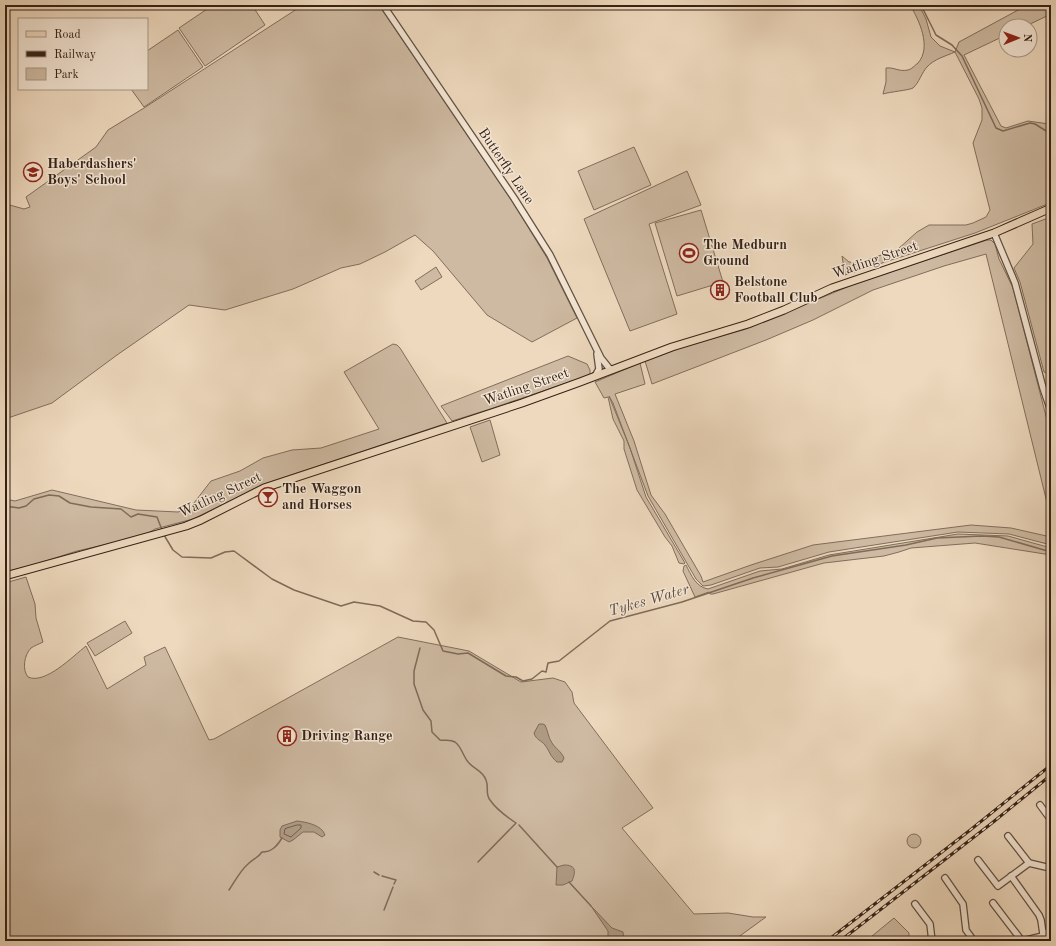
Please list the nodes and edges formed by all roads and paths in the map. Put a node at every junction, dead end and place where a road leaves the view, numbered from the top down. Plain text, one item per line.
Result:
1 (383, 5) edge
2 (1051, 208) edge
3 (994, 233) junction
4 (596, 348) junction
5 (606, 364) junction
6 (599, 367) junction
7 (612, 370) junction
8 (596, 376) junction
9 (1051, 411) edge
10 (5, 576) edge
11 (1040, 805) dead end
12 (1051, 820) edge
13 (1008, 836) dead end
14 (978, 860) dead end
15 (1029, 863) junction
16 (1051, 865) edge
17 (1011, 876) junction
18 (945, 878) dead end
19 (993, 903) dead end
20 (915, 904) dead end
21 (1051, 932) edge
22 (1043, 937) edge
23 (932, 941) edge
24 (974, 941) edge
25 (1022, 941) edge

1 - 4 street, Butterfly Lane
2 - 3 main road, Watling Street
3 - 7 main road, Watling Street
3 - 9 street
4 - 5 street, Butterfly Lane
4 - 6 street, Butterfly Lane
5 - 6 street
5 - 7 street, Butterfly Lane
6 - 8 street, Butterfly Lane
7 - 8 main road, Watling Street
8 - 10 main road, Watling Street
11 - 12 street
13 - 15 street
14 - 17 street
15 - 16 street
15 - 17 street
17 - 22 street
18 - 24 street
19 - 25 street
20 - 23 street
21 - 22 street
22 - 25 street

